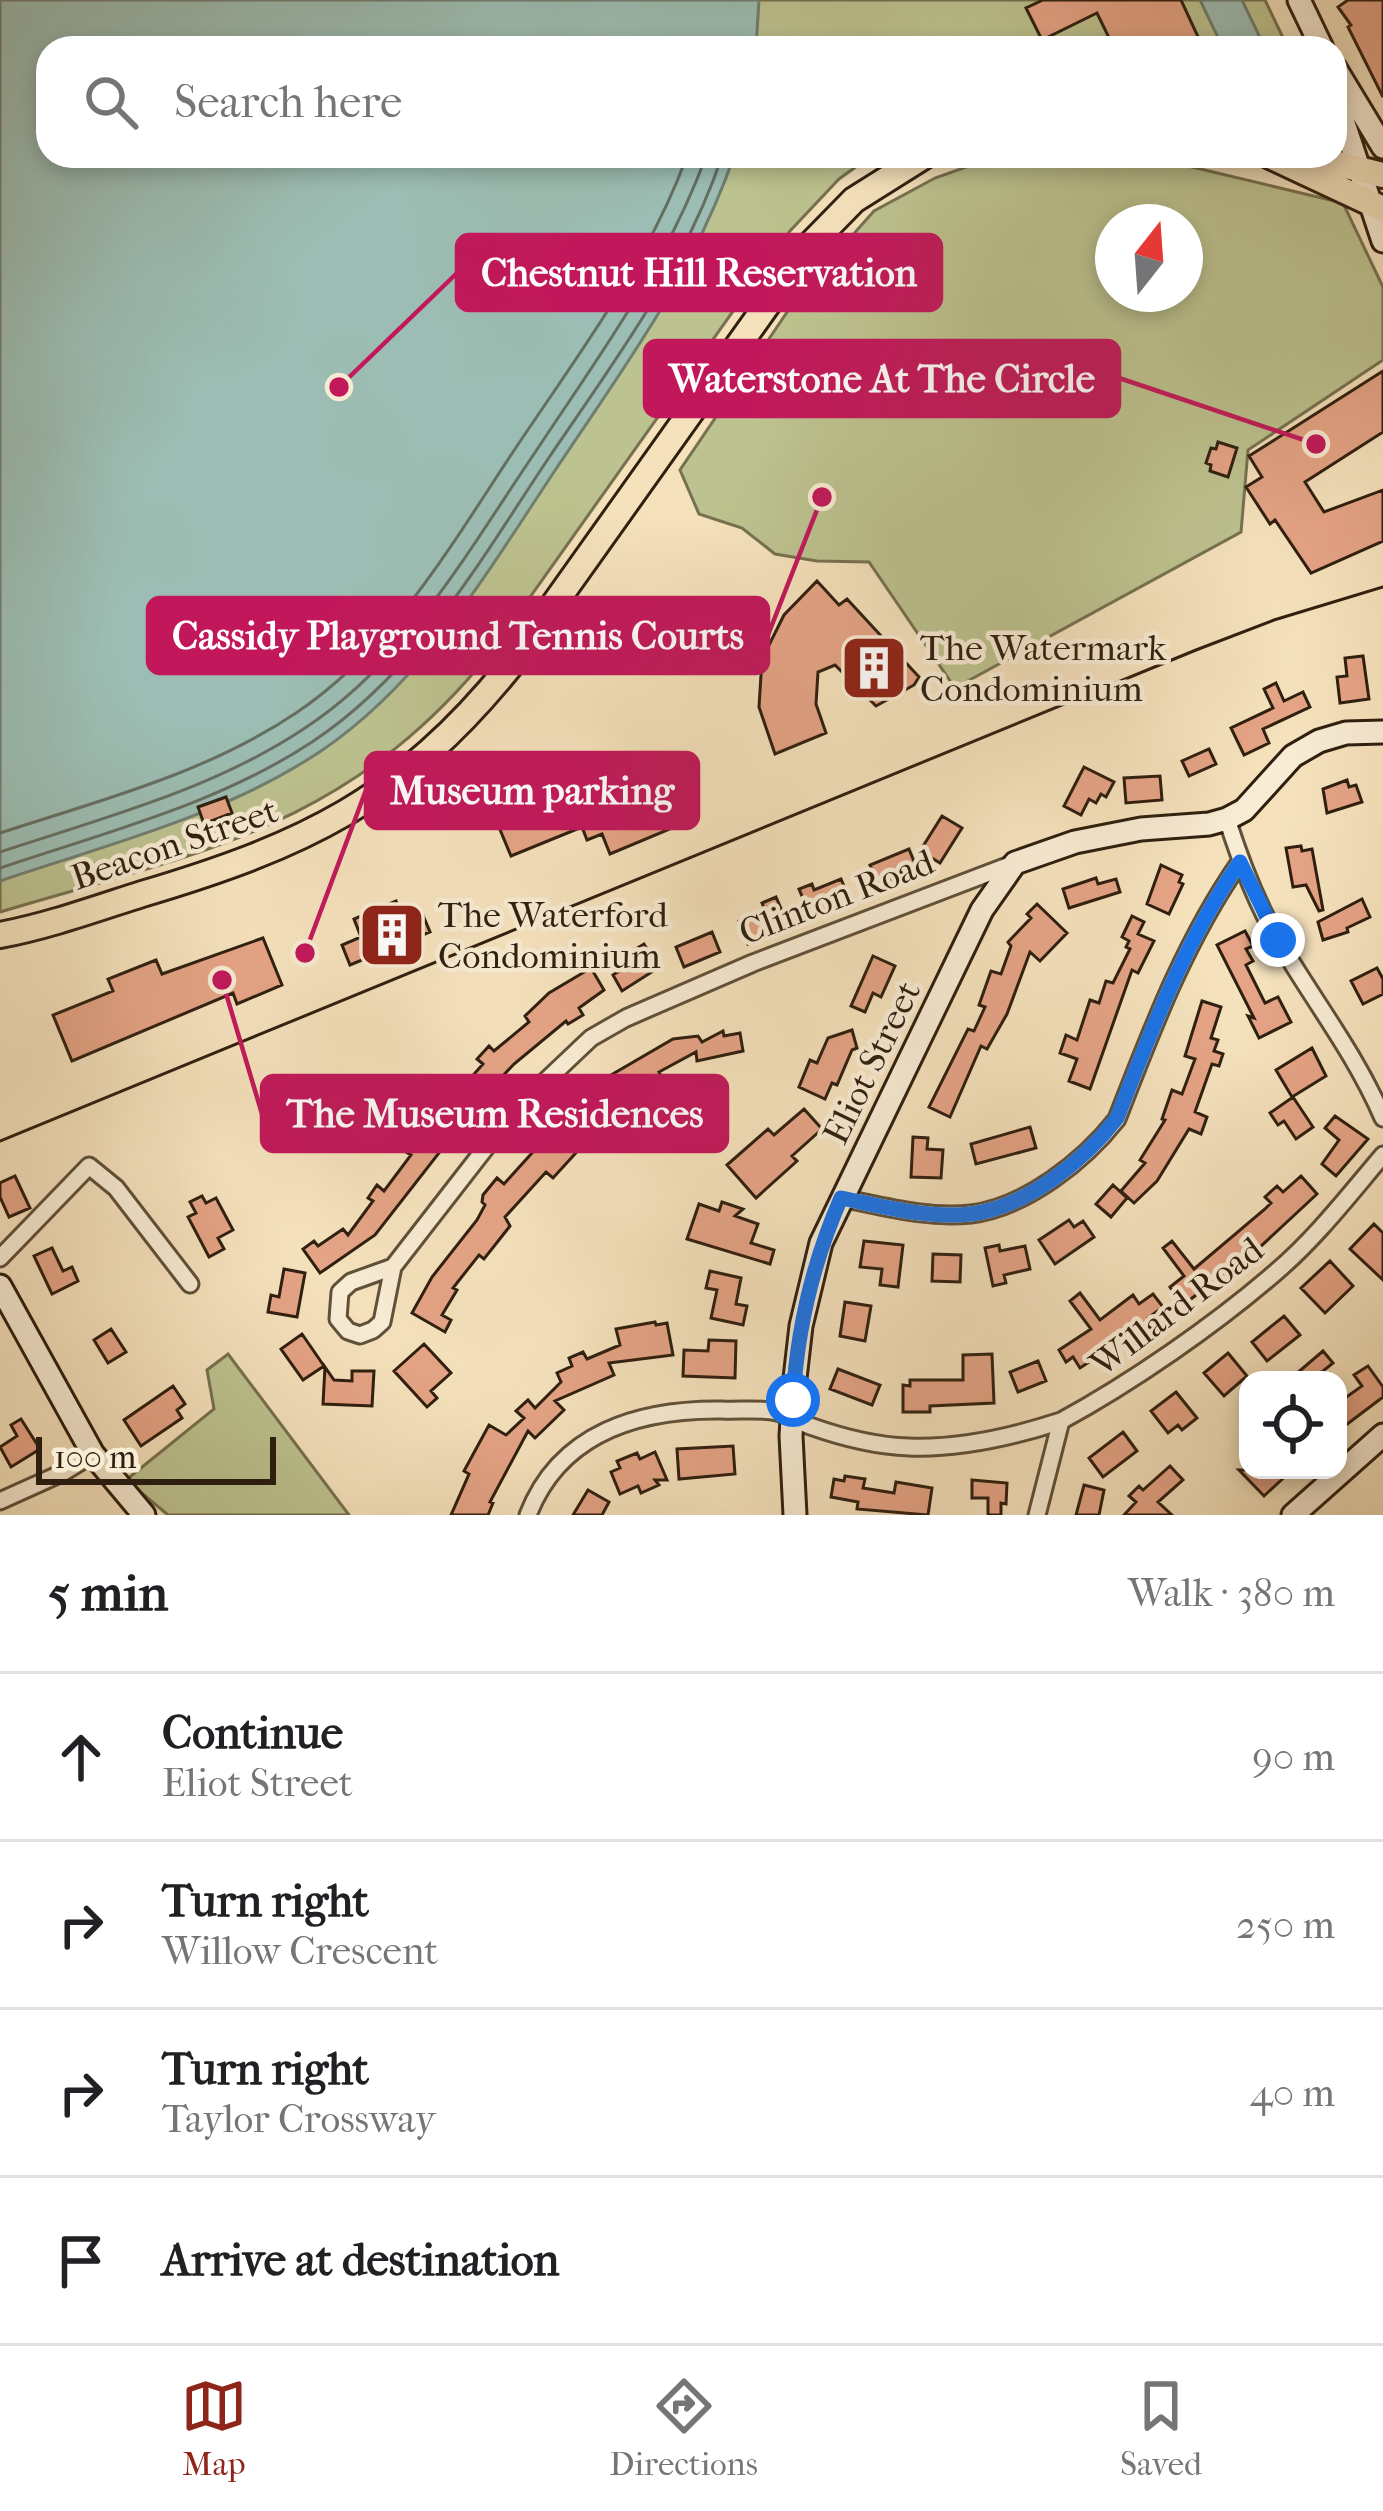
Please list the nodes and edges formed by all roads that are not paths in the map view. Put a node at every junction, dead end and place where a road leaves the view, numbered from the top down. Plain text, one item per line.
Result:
1 (1299, 0) edge
2 (1316, 36) edge
3 (1347, 86) edge
4 (1347, 122) edge
5 (1380, 134) edge
6 (905, 168) edge
7 (1295, 168) edge
8 (1370, 171) edge
9 (1377, 207) edge
10 (1383, 241) edge
11 (1383, 732) edge
12 (1227, 819) junction
13 (1016, 862) junction
14 (1240, 862) junction
15 (0, 935) edge
16 (1383, 1118) edge
17 (1383, 1155) edge
18 (841, 1198) junction
19 (0, 1258) edge
20 (393, 1267) junction
21 (190, 1284) dead end
22 (0, 1286) edge
23 (792, 1418) junction
24 (1061, 1421) junction
25 (1383, 1436) edge
26 (93, 1454) junction
27 (0, 1501) edge
28 (144, 1515) edge
29 (528, 1515) edge
30 (795, 1515) edge
31 (1037, 1515) edge
32 (1293, 1515) edge

1 - 2 street
3 - 5 street
4 - 8 street
6 - 15 main road, Beacon Street
7 - 9 main road
8 - 9 street
9 - 10 street
11 - 12 street
12 - 13 street, Clinton Road
12 - 14 street
13 - 18 street, Eliot Street
13 - 20 street, Clinton Road
14 - 16 street
14 - 18 street
17 - 24 street, Willard Road
18 - 23 street, Eliot Street
19 - 21 street
20 - 20 street, Clinton Road
22 - 26 street
23 - 24 street, Willard Road
23 - 29 street, Willard Road
23 - 30 street, Eliot Street
24 - 31 street
25 - 32 street
26 - 27 street
26 - 28 street

